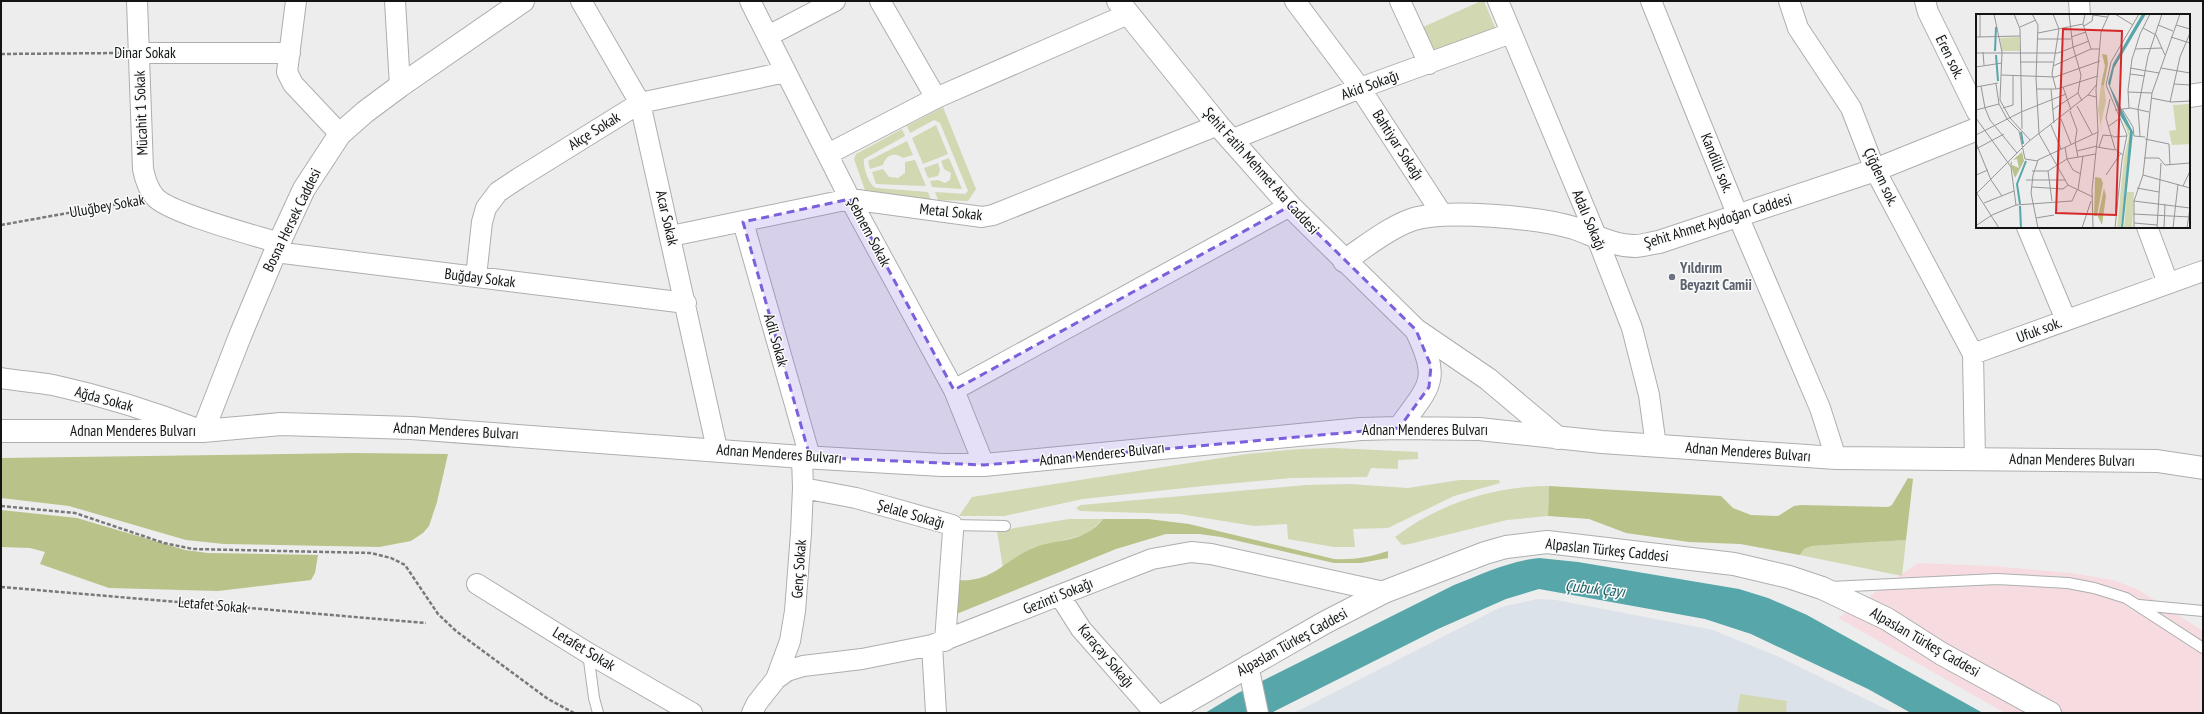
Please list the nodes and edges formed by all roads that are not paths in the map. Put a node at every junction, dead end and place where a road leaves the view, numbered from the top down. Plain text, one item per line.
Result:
1 (137, 1) edge
2 (296, 1) edge
3 (395, 1) edge
4 (523, 1) edge
5 (581, 1) edge
6 (750, 1) edge
7 (835, 1) edge
8 (880, 1) edge
9 (1295, 1) edge
10 (1400, 1) edge
11 (1498, 1) edge
12 (1651, 1) edge
13 (1789, 1) edge
14 (1925, 1) edge
15 (2080, 1) edge
16 (1123, 7) edge
17 (2080, 14) edge
18 (1511, 33) junction
19 (768, 36) junction
20 (290, 52) junction
21 (139, 53) junction
22 (1429, 64) junction
23 (786, 72) junction
24 (400, 86) junction
25 (1360, 88) junction
26 (2203, 94) edge
27 (2190, 96) edge
28 (936, 98) junction
29 (640, 103) junction
30 (1976, 110) edge
31 (1976, 129) edge
32 (1224, 132) junction
33 (340, 134) junction
34 (828, 154) junction
35 (1875, 170) junction
36 (156, 198) joint
37 (850, 199) junction
38 (1290, 206) junction
39 (1442, 214) junction
40 (1738, 216) junction
41 (742, 222) junction
42 (2027, 228) edge
43 (2147, 228) edge
44 (671, 236) junction
45 (1597, 238) junction
46 (277, 247) junction
47 (1344, 261) junction
48 (2203, 271) edge
49 (476, 277) junction
50 (2168, 283) junction
51 (686, 302) junction
52 (2066, 320) junction
53 (1416, 330) junction
54 (1973, 354) junction
55 (1, 378) edge
56 (954, 390) junction
57 (1399, 428) junction
58 (1, 431) edge
59 (203, 432) junction
60 (1558, 438) junction
61 (1656, 446) junction
62 (717, 449) junction
63 (806, 457) junction
64 (1836, 458) junction
65 (1975, 459) junction
66 (984, 465) junction
67 (2203, 468) edge
68 (803, 488) junction
69 (952, 525) junction
70 (1006, 526) dead end
71 (477, 584) dead end
72 (1822, 588) junction
73 (1384, 592) junction
74 (1060, 596) junction
75 (2137, 604) junction
76 (2203, 611) edge
77 (939, 643) junction
78 (2203, 648) edge
79 (588, 653) junction
80 (1250, 674) junction
81 (776, 679) junction
82 (598, 713) edge
83 (692, 713) edge
84 (752, 713) edge
85 (936, 713) edge
86 (1155, 713) edge
87 (1167, 713) edge
88 (1258, 713) edge
89 (2050, 713) edge

1 - 21 street, Mücahit 1 Sokak
2 - 20 street
3 - 24 street
4 - 24 main road, Bosna Hersek Caddesi
5 - 29 street, Acar Sokak
6 - 19 street, Şebnem Sokak
7 - 19 street
8 - 28 street
9 - 25 street, Bahtiyar Sokağı
10 - 22 street
11 - 18 street, Adalı Sokağı
12 - 40 street, Kandilli sok.
13 - 35 street, Çiğdem sok.
14 - 30 street, Eren sok.
15 - 17 street
16 - 28 street
16 - 32 main road, Şehit Fatih Mehmet Ata Caddesi
18 - 22 street, Akid Sokağı
18 - 45 street, Adalı Sokağı
19 - 23 street, Şebnem Sokak
20 - 21 street, Dinar Sokak
20 - 33 street
21 - 36 street, Mücahit 1 Sokak
22 - 25 street, Akid Sokağı
23 - 29 street, Akçe Sokak
23 - 34 street, Şebnem Sokak
24 - 33 main road, Bosna Hersek Caddesi
25 - 32 street, Akid Sokağı
25 - 39 street, Bahtiyar Sokağı
26 - 27 main road
28 - 34 street
29 - 44 street, Acar Sokak
29 - 49 street, Akçe Sokak
31 - 35 main road, Şehit Ahmet Aydoğan Caddesi
32 - 37 street, Metal Sokak
32 - 38 main road, Şehit Fatih Mehmet Ata Caddesi
33 - 46 main road, Bosna Hersek Caddesi
34 - 37 street, Şebnem Sokak
35 - 40 main road, Şehit Ahmet Aydoğan Caddesi
35 - 54 street, Çiğdem sok.
36 - 46 street, Uluğbey Sokak
37 - 41 street, Metal Sokak
37 - 56 street, Şebnem Sokak
38 - 47 main road, Şehit Fatih Mehmet Ata Caddesi
38 - 56 street
39 - 45 main road, Şehit Ahmet Aydoğan Caddesi
39 - 47 main road, Şehit Ahmet Aydoğan Caddesi
40 - 45 main road, Şehit Ahmet Aydoğan Caddesi
40 - 64 street, Kandilli sok.
41 - 44 street, Metal Sokak
41 - 63 street, Adil Sokak
42 - 52 street
43 - 50 street
44 - 51 street, Acar Sokak
45 - 61 street, Adalı Sokağı
46 - 49 street, Buğday Sokak
46 - 59 main road, Bosna Hersek Caddesi
47 - 53 main road, Şehit Fatih Mehmet Ata Caddesi
48 - 50 street, Ufuk sok.
49 - 51 street, Buğday Sokak
50 - 52 street, Ufuk sok.
51 - 62 street, Acar Sokak
52 - 54 street, Ufuk sok.
53 - 57 main road, Şehit Fatih Mehmet Ata Caddesi
53 - 60 main road, Şehit Fatih Mehmet Ata Caddesi
54 - 65 street
55 - 59 street, Ağda Sokak
56 - 66 street, Şebnem Sokak
57 - 60 main road, Adnan Menderes Bulvarı
57 - 66 main road, Adnan Menderes Bulvarı
58 - 59 main road, Adnan Menderes Bulvarı
59 - 62 main road, Adnan Menderes Bulvarı
60 - 61 main road, Adnan Menderes Bulvarı
61 - 64 main road, Adnan Menderes Bulvarı
62 - 63 main road, Adnan Menderes Bulvarı
63 - 66 main road, Adnan Menderes Bulvarı
63 - 68 street, Genç Sokak
64 - 65 main road, Adnan Menderes Bulvarı
65 - 67 main road, Adnan Menderes Bulvarı
68 - 69 street, Şelale Sokağı
68 - 81 street, Genç Sokak
69 - 70 lane
69 - 77 street, Şelale Sokağı
71 - 79 street, Letafet Sokak
72 - 73 main road, Alpaslan Türkeş Caddesi
72 - 75 lane
72 - 89 main road, Alpaslan Türkeş Caddesi
73 - 74 street, Gezinti Sokağı
73 - 80 main road, Alpaslan Türkeş Caddesi
74 - 77 street, Gezinti Sokağı
74 - 86 street, Karaçay Sokağı
75 - 76 lane
75 - 78 lane
77 - 81 street, Gezinti Sokağı
77 - 85 street, Şelale Sokağı
79 - 82 lane
79 - 83 street, Letafet Sokak
80 - 87 main road, Alpaslan Türkeş Caddesi
80 - 88 street
81 - 84 street, Gezinti Sokağı

